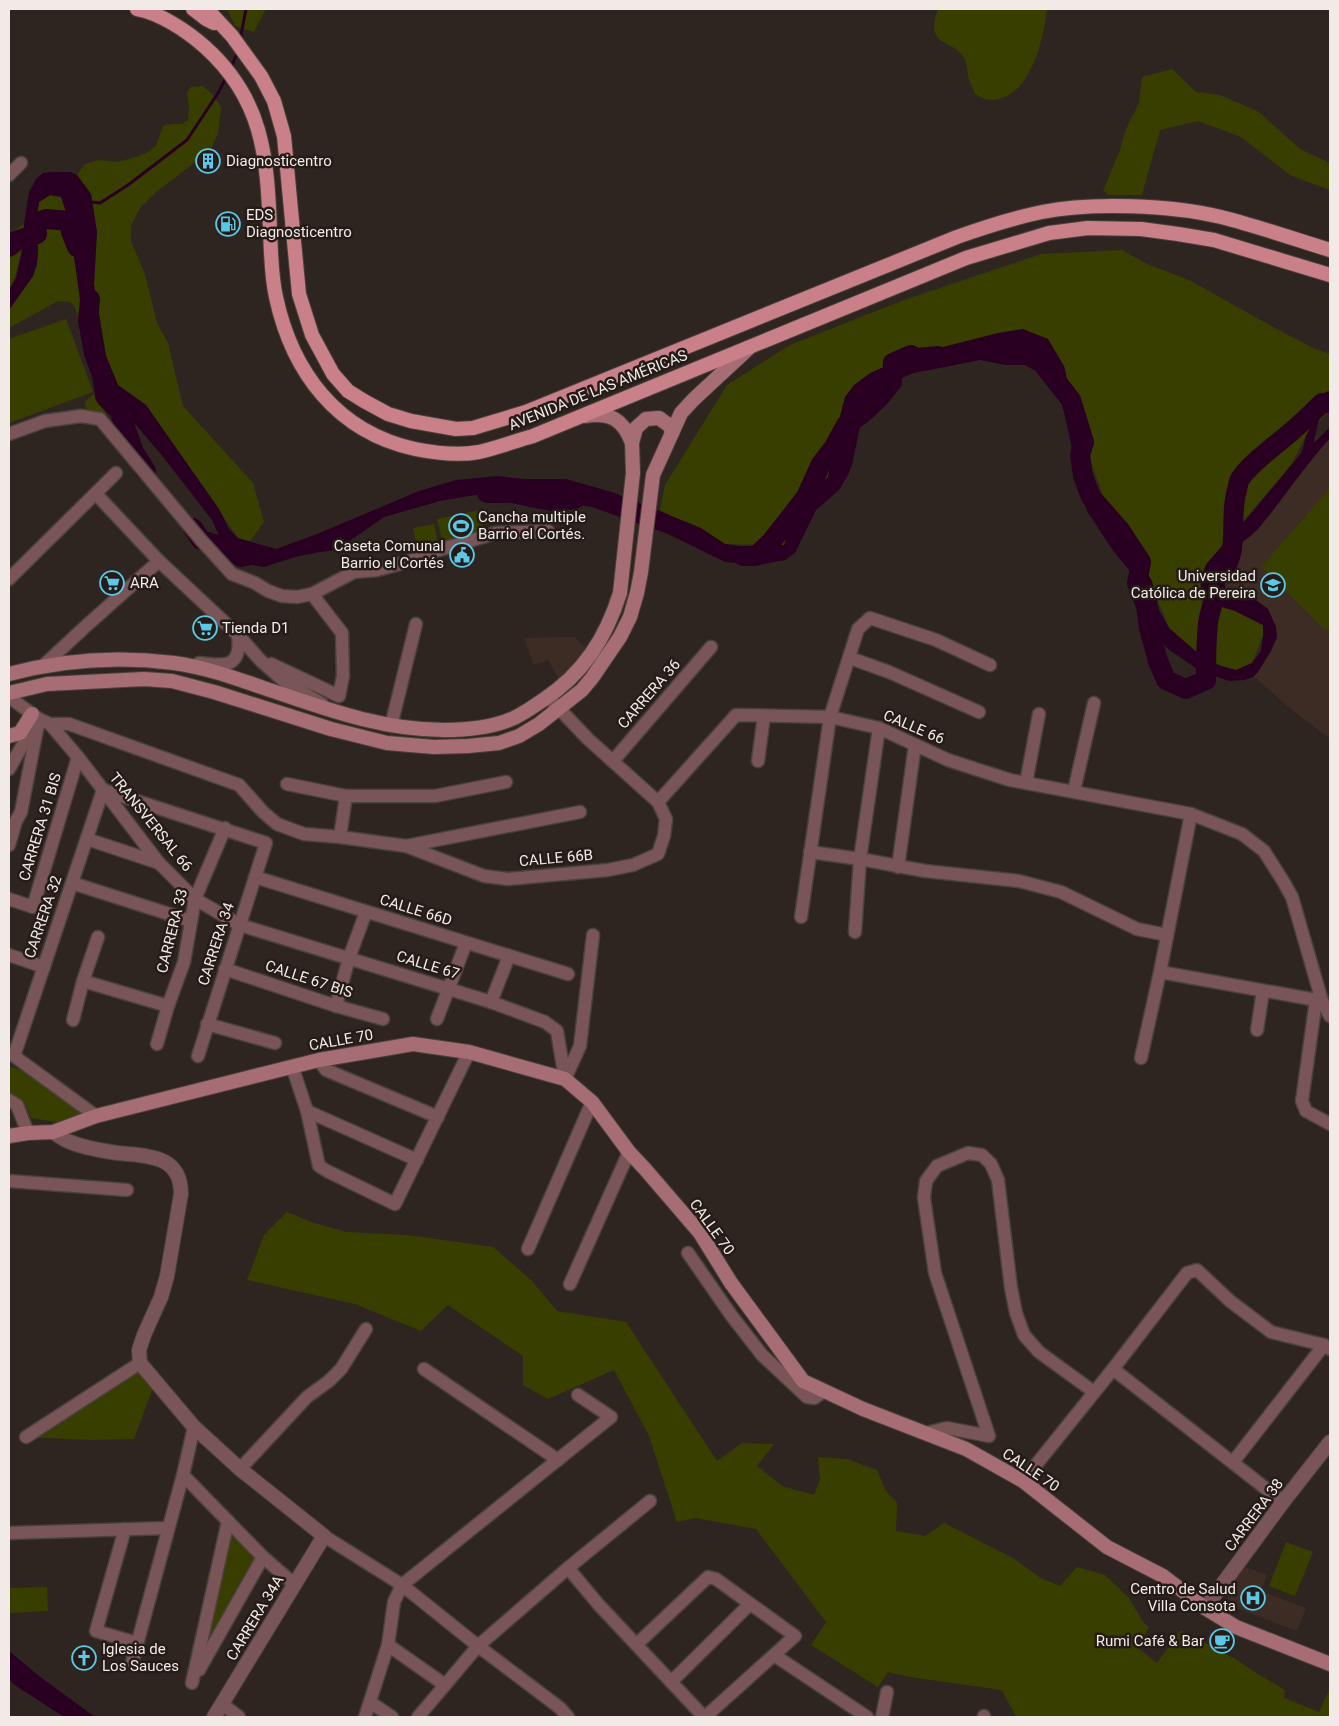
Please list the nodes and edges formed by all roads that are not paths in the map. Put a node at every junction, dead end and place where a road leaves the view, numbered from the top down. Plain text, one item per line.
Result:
1 (193, 9) edge
2 (207, 9) edge
3 (217, 9) edge
4 (144, 10) edge
5 (227, 31) junction
6 (21, 163) dead end
7 (9, 175) edge
8 (1330, 250) edge
9 (1330, 275) edge
10 (854, 280) junction
11 (860, 302) junction
12 (751, 346) junction
13 (583, 416) junction
14 (672, 433) junction
15 (9, 434) edge
16 (632, 443) junction
17 (116, 473) dead end
18 (96, 494) junction
19 (548, 531) dead end
20 (159, 561) junction
21 (9, 579) edge
22 (312, 594) junction
23 (416, 624) dead end
24 (238, 635) junction
25 (711, 647) dead end
26 (850, 658) junction
27 (262, 661) junction
28 (174, 663) junction
29 (990, 665) dead end
30 (44, 666) junction
31 (9, 674) edge
32 (11, 697) edge
33 (548, 697) junction
34 (1094, 703) dead end
35 (558, 709) junction
36 (336, 712) junction
37 (979, 712) dead end
38 (1039, 714) dead end
39 (35, 716) junction
40 (764, 716) junction
41 (830, 717) junction
42 (50, 724) junction
43 (391, 726) junction
44 (879, 728) junction
45 (30, 732) junction
46 (9, 736) edge
47 (9, 745) edge
48 (915, 745) junction
49 (78, 758) junction
50 (758, 761) dead end
51 (613, 762) junction
52 (9, 768) edge
53 (506, 782) dead end
54 (1026, 783) junction
55 (287, 784) dead end
56 (103, 790) junction
57 (1074, 791) junction
58 (346, 796) junction
59 (658, 802) junction
60 (580, 812) dead end
61 (1191, 814) junction
62 (225, 828) junction
63 (340, 837) junction
64 (87, 839) junction
65 (9, 845) edge
66 (406, 846) junction
67 (810, 852) junction
68 (860, 859) junction
69 (159, 862) junction
70 (898, 867) junction
71 (255, 877) junction
72 (72, 883) junction
73 (9, 899) edge
74 (194, 900) junction
75 (366, 912) junction
76 (800, 917) dead end
77 (190, 920) junction
78 (240, 925) junction
79 (855, 932) dead end
80 (593, 935) dead end
81 (1167, 935) junction
82 (98, 937) dead end
83 (466, 943) junction
84 (9, 955) edge
85 (508, 956) junction
86 (349, 958) junction
87 (44, 967) junction
88 (225, 969) junction
89 (1160, 972) junction
90 (568, 974) dead end
91 (83, 981) junction
92 (448, 989) junction
93 (1263, 990) junction
94 (1319, 1000) junction
95 (491, 1002) junction
96 (168, 1006) junction
97 (336, 1006) junction
98 (1330, 1016) edge
99 (383, 1019) dead end
100 (437, 1019) dead end
101 (73, 1020) dead end
102 (207, 1024) junction
103 (1257, 1030) dead end
104 (275, 1043) dead end
105 (157, 1044) dead end
106 (469, 1052) junction
107 (198, 1056) dead end
108 (1141, 1058) dead end
109 (319, 1060) junction
110 (292, 1066) junction
111 (565, 1079) junction
112 (9, 1100) edge
113 (592, 1102) junction
114 (306, 1111) junction
115 (96, 1116) junction
116 (438, 1117) junction
117 (1330, 1124) edge
118 (53, 1132) junction
119 (28, 1133) junction
120 (9, 1136) edge
121 (629, 1152) junction
122 (417, 1160) junction
123 (9, 1181) edge
124 (127, 1190) dead end
125 (528, 1249) dead end
126 (688, 1253) dead end
127 (570, 1284) dead end
128 (366, 1329) dead end
129 (1327, 1347) edge
130 (140, 1363) junction
131 (424, 1369) dead end
132 (1113, 1369) junction
133 (824, 1391) junction
134 (1094, 1392) junction
135 (578, 1395) dead end
136 (194, 1427) junction
137 (926, 1433) junction
138 (26, 1437) dead end
139 (1330, 1442) edge
140 (558, 1460) junction
141 (1233, 1462) junction
142 (240, 1469) junction
143 (183, 1475) junction
144 (1023, 1481) junction
145 (650, 1501) dead end
146 (1284, 1502) junction
147 (228, 1521) junction
148 (167, 1528) junction
149 (125, 1529) junction
150 (9, 1533) edge
151 (324, 1536) junction
152 (263, 1557) junction
153 (568, 1568) junction
154 (294, 1584) junction
155 (402, 1586) junction
156 (750, 1604) junction
157 (1206, 1608) junction
158 (137, 1643) junction
159 (636, 1644) junction
160 (388, 1645) junction
161 (478, 1646) junction
162 (774, 1655) junction
163 (132, 1663) dead end
164 (1330, 1664) edge
165 (671, 1682) junction
166 (445, 1685) junction
167 (887, 1692) dead end
168 (371, 1699) junction
169 (222, 1704) junction
170 (214, 1717) edge
171 (239, 1717) edge
172 (365, 1717) edge
173 (392, 1717) edge
174 (418, 1717) edge
175 (568, 1717) edge
176 (705, 1717) edge
177 (867, 1717) edge
178 (882, 1717) edge

1 - 5 main road
2 - 5 main road, AVENIDA DE LAS AMÉRICAS
3 - 5 main road
4 - 13 main road, AVENIDA DE LAS AMÉRICAS
5 - 10 main road, AVENIDA DE LAS AMÉRICAS
6 - 7 street
8 - 10 main road, AVENIDA DE LAS AMÉRICAS
9 - 11 main road, AVENIDA DE LAS AMÉRICAS
10 - 11 main road
11 - 12 main road, AVENIDA DE LAS AMÉRICAS
12 - 13 main road, AVENIDA DE LAS AMÉRICAS
12 - 14 main road
13 - 16 main road
14 - 16 main road
14 - 35 main road
15 - 22 street
16 - 33 main road
17 - 18 street
18 - 20 street
18 - 21 street
19 - 22 street
20 - 24 street
20 - 30 street
22 - 27 street
23 - 43 street
24 - 27 street
24 - 28 street
25 - 51 street, CARRERA 36
26 - 29 street
26 - 37 street
26 - 41 street
27 - 36 street
28 - 30 main road
28 - 36 main road
30 - 31 main road
32 - 35 main road
32 - 39 street
33 - 35 street
33 - 43 main road
34 - 57 street
35 - 51 street
36 - 43 main road
38 - 54 street
39 - 42 street
39 - 45 street
39 - 46 main road
39 - 65 street
40 - 41 street, CALLE 66
40 - 50 street
40 - 59 street, CALLE 66
41 - 44 street, CALLE 66
41 - 67 street
42 - 49 street, TRANSVERSAL 66
42 - 63 street
44 - 48 street, CALLE 66
44 - 68 street
45 - 47 main road
45 - 52 street
48 - 54 street, CALLE 66
48 - 70 street
49 - 56 street, TRANSVERSAL 66
49 - 73 street, CARRERA 31 BIS
51 - 59 street
53 - 58 street
54 - 57 street, CALLE 66
55 - 58 street
56 - 62 street
56 - 64 street, CARRERA 32
56 - 69 street, TRANSVERSAL 66
57 - 61 street, CALLE 66
58 - 63 street
59 - 66 street, CALLE 66B
60 - 66 street
61 - 81 street
61 - 94 street, CALLE 66
62 - 71 street, CARRERA 34
62 - 74 street, CARRERA 33
63 - 66 street
64 - 69 street
64 - 72 street, CARRERA 32
67 - 68 street
67 - 76 street
68 - 70 street
68 - 79 street
69 - 74 street, TRANSVERSAL 66
70 - 81 street
71 - 75 street, CALLE 66D
71 - 78 street, CARRERA 34
72 - 77 street
72 - 87 street, CARRERA 32
74 - 77 street, CARRERA 33
74 - 78 street, TRANSVERSAL 66
75 - 83 street, CALLE 66D
75 - 86 street
77 - 96 street, CARRERA 33
78 - 86 street, CALLE 67
78 - 88 street, CARRERA 34
80 - 111 street
81 - 89 street
82 - 91 street
83 - 85 street, CALLE 66D
83 - 92 street
84 - 87 street
85 - 90 street, CALLE 66D
85 - 95 street
86 - 92 street, CALLE 67
86 - 97 street
87 - 115 street, CARRERA 32
88 - 97 street, CALLE 67 BIS
88 - 102 street, CARRERA 34
89 - 93 street
89 - 108 street
91 - 96 street
91 - 101 street
92 - 95 street, CALLE 67
92 - 100 street
93 - 94 street
93 - 103 street
94 - 98 street
94 - 117 street
95 - 111 street, CALLE 67
96 - 105 street, CARRERA 33
97 - 99 street, CALLE 67 BIS
102 - 104 street
102 - 107 street, CARRERA 34
106 - 109 main road, CALLE 70
106 - 111 main road, CALLE 70
106 - 116 street
109 - 110 main road, CALLE 70
109 - 116 street
110 - 114 street
110 - 115 main road, CALLE 70
111 - 113 main road, CALLE 70
112 - 119 street
113 - 121 main road, CALLE 70
113 - 125 street
114 - 122 street
114 - 122 street
115 - 118 main road, CALLE 70
116 - 122 street
118 - 119 main road, CALLE 70
118 - 130 street
119 - 120 main road, CALLE 70
121 - 127 street
121 - 133 main road, CALLE 70
123 - 124 street
126 - 133 street
128 - 142 street
129 - 132 street
129 - 141 street
130 - 136 street
130 - 138 street
131 - 140 street
132 - 134 street
132 - 141 street
133 - 137 main road, CALLE 70
134 - 137 street
134 - 144 street
135 - 140 street
136 - 142 street
136 - 143 street
137 - 144 main road, CALLE 70
139 - 146 street, CARRERA 38
140 - 155 street
141 - 146 street
142 - 151 street
143 - 147 street
143 - 148 street
144 - 157 main road, CALLE 70
145 - 153 street
146 - 157 street, CARRERA 38
147 - 152 street
147 - 152 street
148 - 149 street
148 - 158 street
149 - 150 street
149 - 158 street
151 - 154 street, CARRERA 34A
151 - 155 street
152 - 154 street
153 - 159 street
153 - 161 street
154 - 169 street, CARRERA 34A
155 - 160 street
155 - 161 street
156 - 159 street
156 - 162 street
156 - 165 street
157 - 164 main road, CALLE 70
158 - 163 street
159 - 165 street
160 - 166 street
160 - 168 street
161 - 166 street
161 - 175 street
162 - 176 street
162 - 177 street
165 - 176 street
166 - 174 street
167 - 178 street
168 - 172 street
168 - 173 street
169 - 170 street, CARRERA 34A
169 - 171 street

